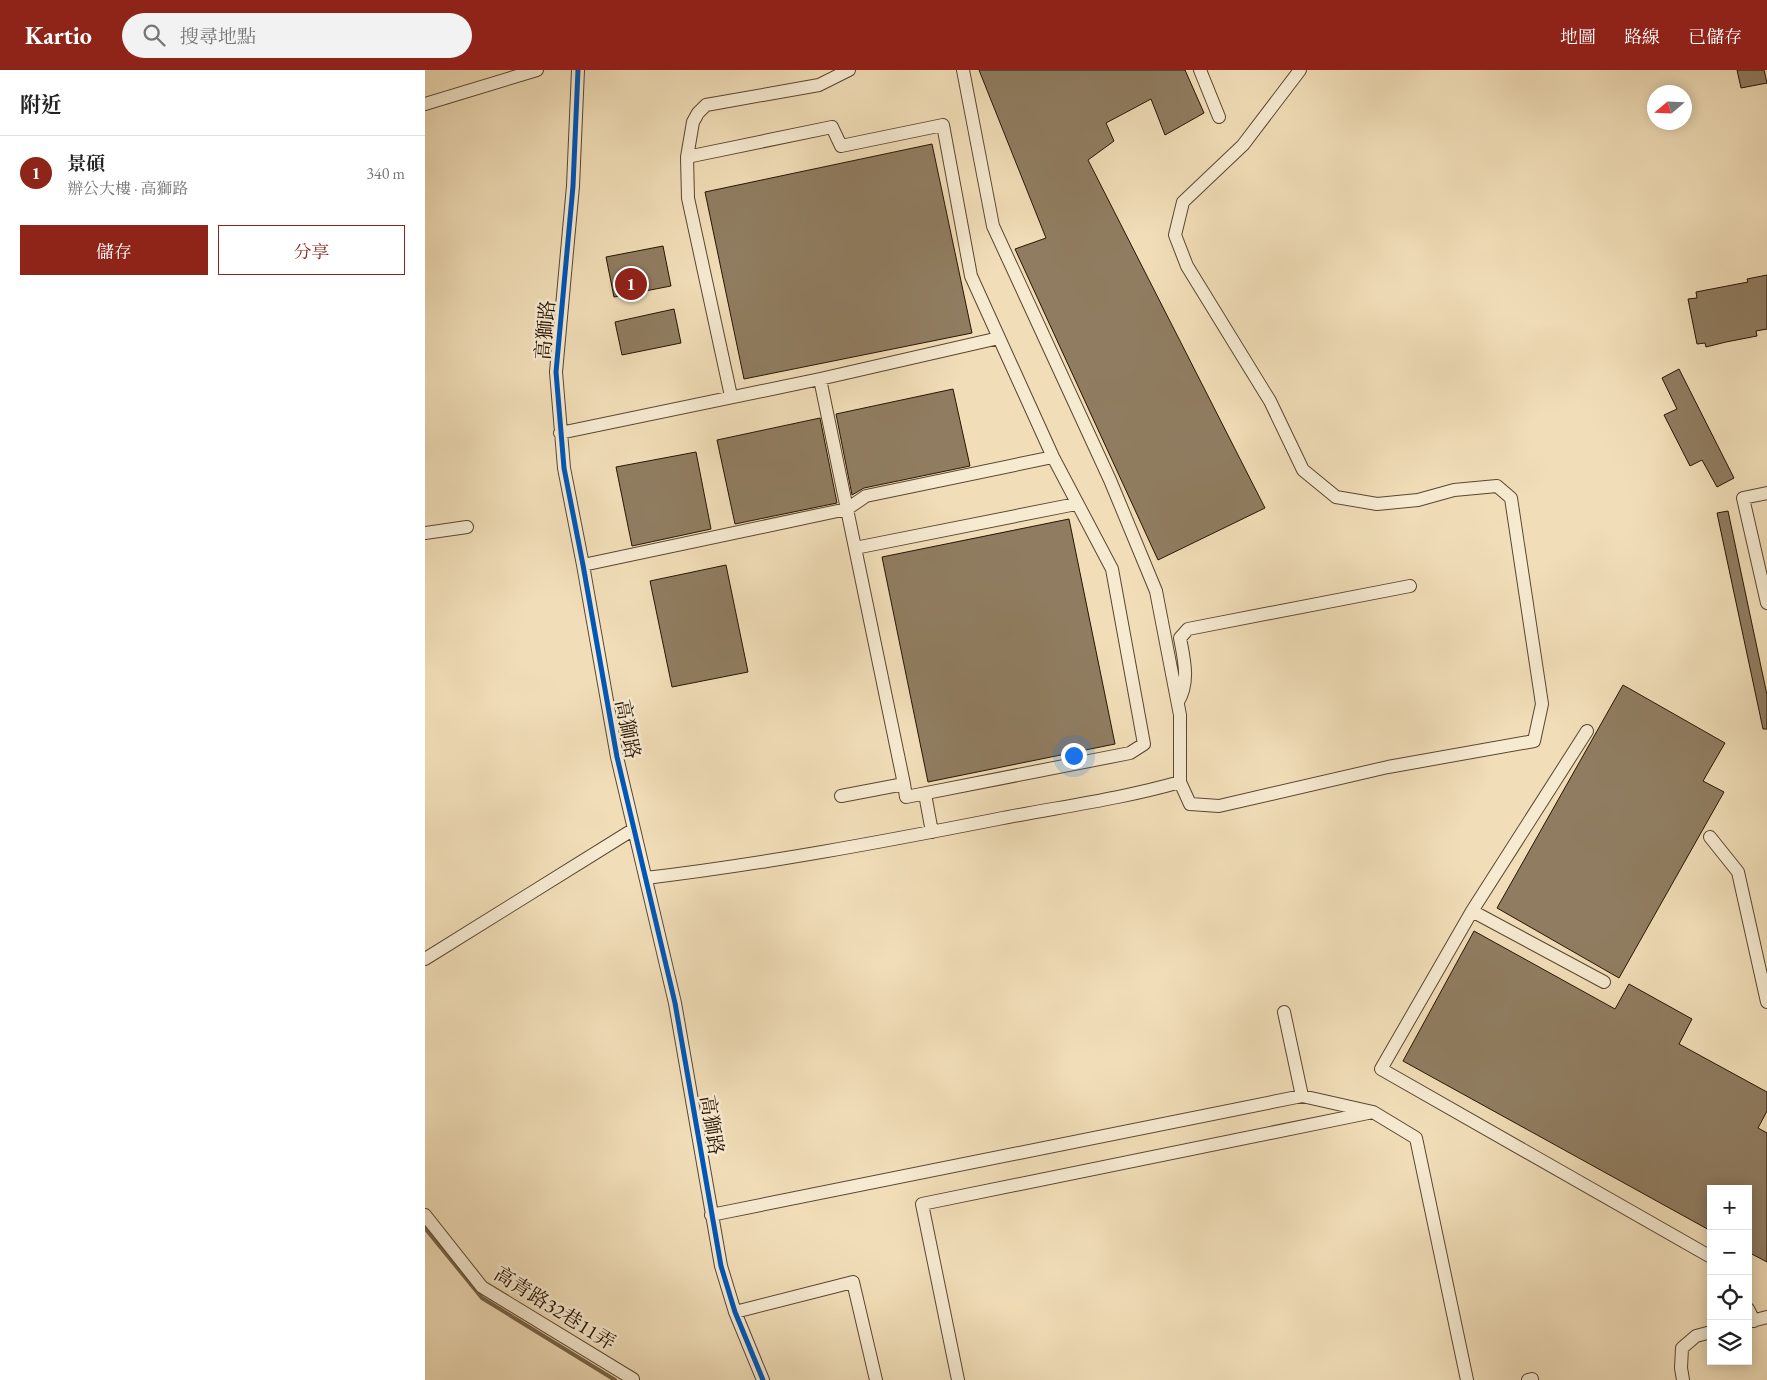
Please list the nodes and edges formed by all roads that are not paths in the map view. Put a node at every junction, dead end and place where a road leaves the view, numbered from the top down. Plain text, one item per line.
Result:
1 (537, 70) edge
2 (578, 70) edge
3 (849, 70) edge
4 (963, 70) edge
5 (1200, 70) edge
6 (1294, 73) edge
7 (425, 104) edge
8 (1219, 117) dead end
9 (687, 157) junction
10 (999, 338) junction
11 (819, 379) junction
12 (731, 396) junction
13 (560, 433) junction
14 (1053, 457) junction
15 (1767, 493) edge
16 (1076, 504) junction
17 (847, 509) junction
18 (467, 527) dead end
19 (425, 533) edge
20 (855, 548) junction
21 (583, 565) junction
22 (1411, 586) dead end
23 (1767, 603) edge
24 (1178, 702) junction
25 (1587, 731) dead end
26 (1180, 782) junction
27 (904, 784) junction
28 (925, 794) junction
29 (841, 796) dead end
30 (634, 829) junction
31 (932, 832) junction
32 (1710, 837) dead end
33 (646, 878) junction
34 (1472, 911) junction
35 (425, 959) edge
36 (1605, 982) dead end
37 (1767, 1002) edge
38 (1284, 1012) dead end
39 (1302, 1096) junction
40 (1373, 1112) junction
41 (425, 1215) edge
42 (711, 1215) junction
43 (1707, 1254) edge
44 (735, 1312) junction
45 (1707, 1333) edge
46 (633, 1379) dead end
47 (763, 1380) edge
48 (876, 1380) edge
49 (957, 1380) edge
50 (1467, 1380) edge
51 (1683, 1380) edge

1 - 7 street
2 - 13 street, 高獅路
3 - 9 street
4 - 24 street
5 - 8 street
6 - 26 street
9 - 10 street
9 - 12 street
10 - 11 street
10 - 14 street
11 - 12 street
11 - 17 street
12 - 13 street
13 - 21 street, 高獅路
14 - 16 street
14 - 17 street
15 - 23 street
16 - 20 street
16 - 28 street
17 - 20 street
17 - 21 street
18 - 19 street
20 - 27 street
21 - 30 street, 高獅路
22 - 24 street
24 - 26 street
25 - 34 street
26 - 31 street
27 - 28 street
27 - 29 street
28 - 31 street
30 - 33 street, 高獅路
30 - 35 street
31 - 33 street
32 - 37 street
33 - 42 street, 高獅路
34 - 36 street
34 - 43 street
38 - 39 street
39 - 40 street
39 - 42 street
40 - 49 street
40 - 50 street
41 - 46 street, 高青路32巷11弄
42 - 44 street, 高獅路
44 - 47 street, 高獅路
44 - 48 street
45 - 51 street

